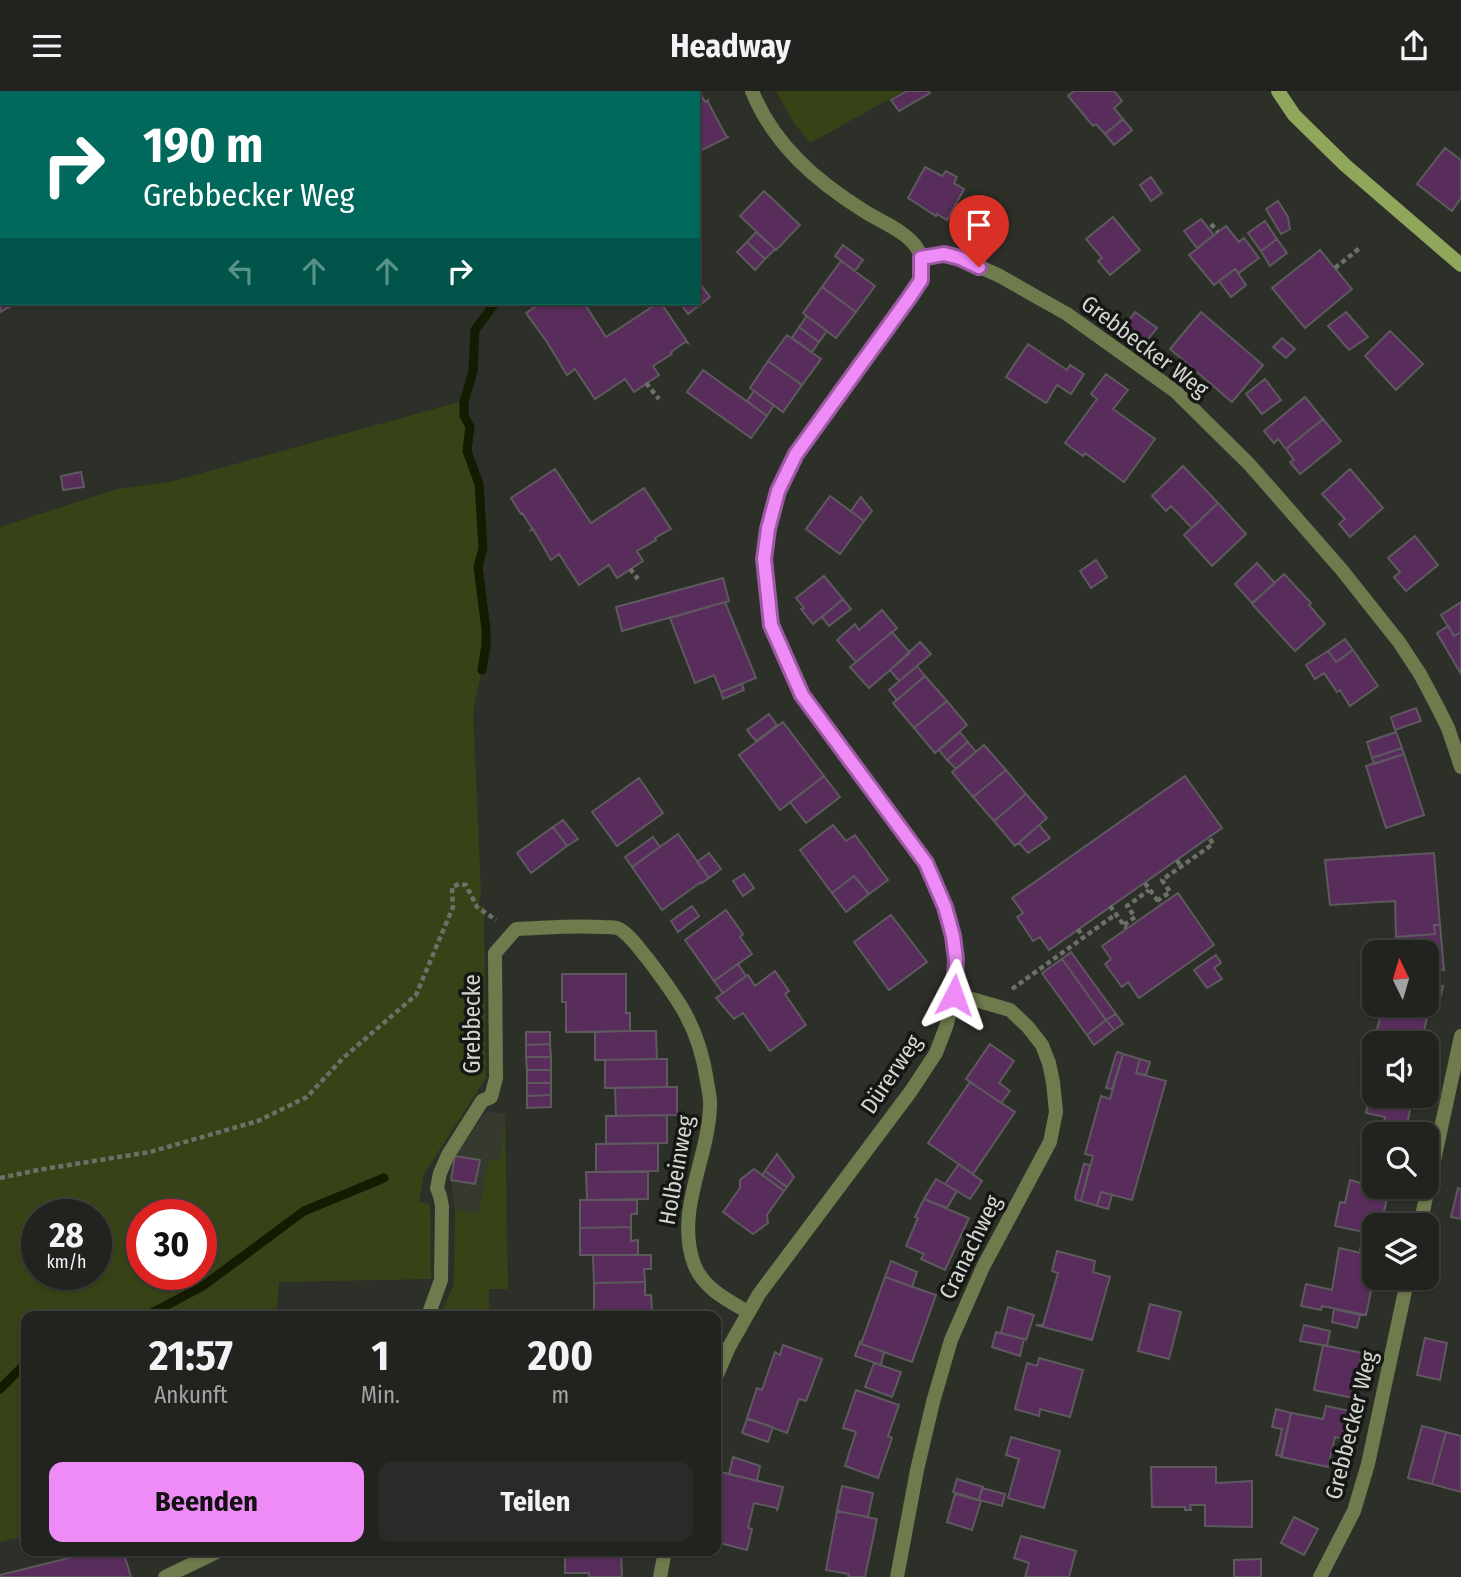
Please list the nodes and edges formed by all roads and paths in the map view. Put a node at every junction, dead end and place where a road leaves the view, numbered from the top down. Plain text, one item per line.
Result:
1 (752, 91) edge
2 (1279, 91) edge
3 (1211, 224) dead end
4 (1218, 232) dead end
5 (1362, 247) dead end
6 (921, 258) junction
7 (1461, 265) edge
8 (1335, 268) dead end
9 (646, 383) dead end
10 (659, 399) dead end
11 (631, 569) dead end
12 (638, 579) dead end
13 (1461, 767) edge
14 (1209, 837) dead end
15 (1177, 860) dead end
16 (1181, 867) junction
17 (1145, 883) dead end
18 (1149, 890) junction
19 (1110, 906) dead end
20 (484, 913) dead end
21 (1116, 914) junction
22 (516, 929) joint
23 (1077, 929) dead end
24 (1083, 938) junction
25 (1012, 989) dead end
26 (954, 995) junction
27 (1461, 1036) edge
28 (0, 1178) edge
29 (1423, 1213) edge
30 (1405, 1290) edge
31 (430, 1311) edge
32 (748, 1312) junction
33 (721, 1365) edge
34 (209, 1556) edge
35 (664, 1556) edge
36 (165, 1577) edge
37 (660, 1577) edge
38 (897, 1577) edge
39 (1320, 1577) edge

1 - 6 street
2 - 7 main road
3 - 4 path
5 - 8 path
6 - 13 street, Grebbecker Weg
6 - 26 street, Dürerweg
9 - 10 path
11 - 12 path
14 - 16 path
15 - 16 path
16 - 18 path
17 - 18 path
18 - 21 path
19 - 21 path
20 - 28 path
21 - 24 path
22 - 31 street, Grebbecke
22 - 32 street, Holbeinweg
23 - 24 path
24 - 25 path
26 - 32 street, Dürerweg
26 - 38 street, Cranachweg
27 - 29 street
30 - 39 street, Grebbecker Weg
32 - 33 street, Dürerweg
34 - 36 street
35 - 37 street

